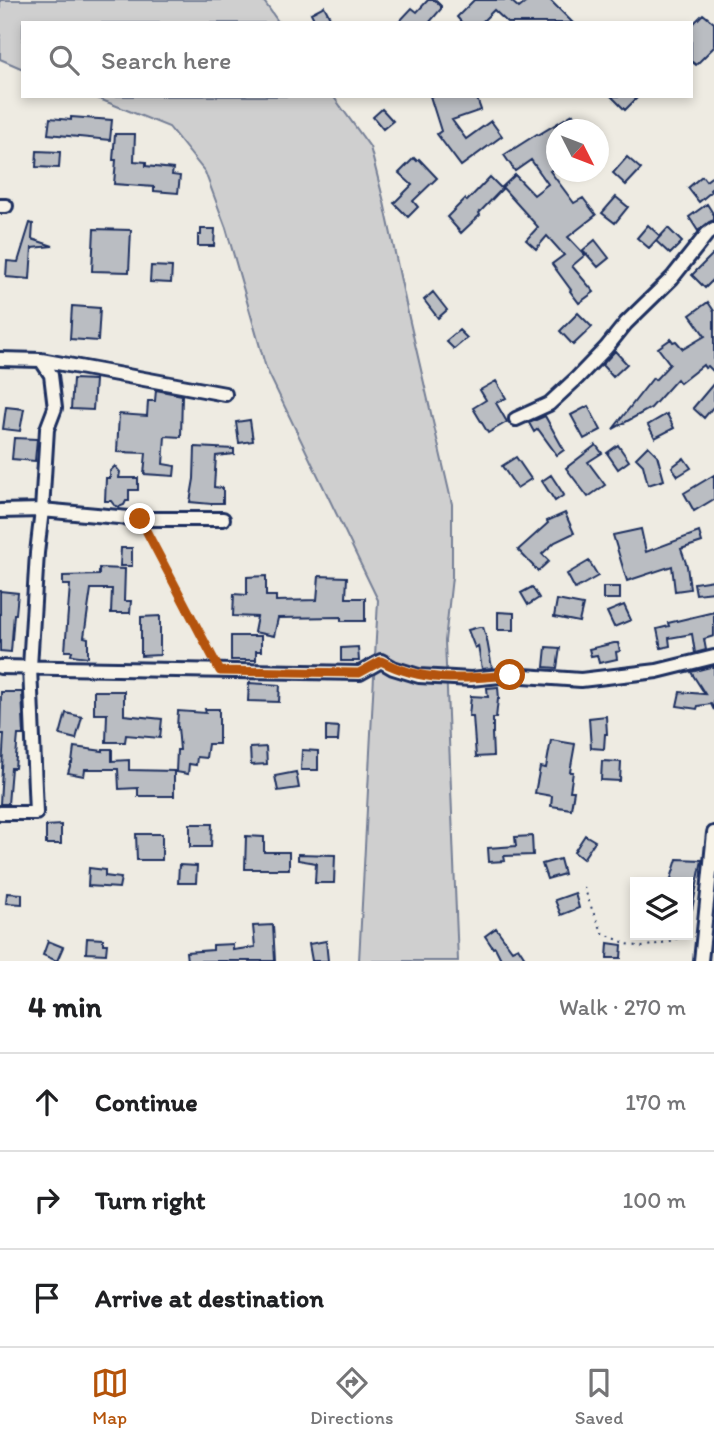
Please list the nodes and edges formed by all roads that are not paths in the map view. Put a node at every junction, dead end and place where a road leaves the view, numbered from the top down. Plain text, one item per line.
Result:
1 (714, 229) edge
2 (0, 359) edge
3 (41, 360) junction
4 (225, 394) dead end
5 (516, 419) dead end
6 (43, 510) junction
7 (0, 511) edge
8 (223, 519) dead end
9 (714, 657) edge
10 (0, 667) edge
11 (30, 667) junction
12 (0, 813) edge
13 (714, 833) edge
14 (701, 961) edge

1 - 5 street
2 - 3 street
3 - 4 street
3 - 6 street
6 - 7 street
6 - 8 street
6 - 11 street
9 - 11 street
10 - 11 street
11 - 12 street
13 - 14 street

